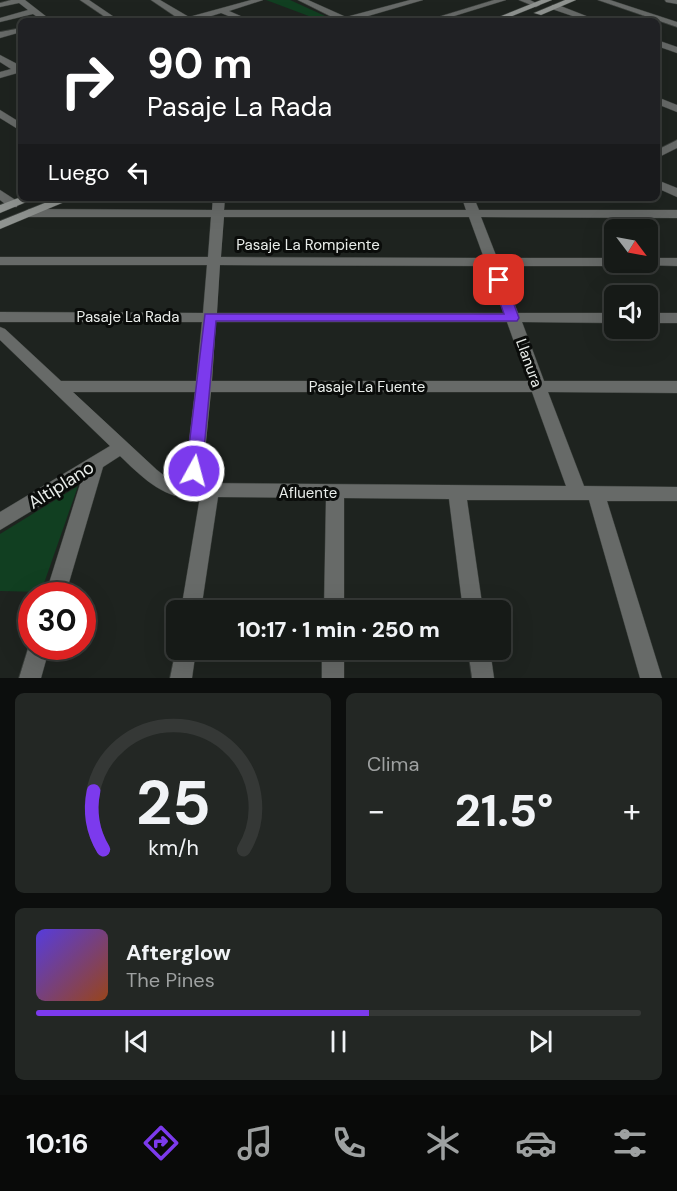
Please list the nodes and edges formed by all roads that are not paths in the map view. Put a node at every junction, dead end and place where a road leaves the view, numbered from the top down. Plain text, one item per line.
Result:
1 (20, 0) edge
2 (84, 0) edge
3 (155, 0) edge
4 (223, 0) edge
5 (259, 0) edge
6 (302, 0) edge
7 (419, 0) edge
8 (502, 0) edge
9 (523, 0) edge
10 (548, 0) edge
11 (572, 0) edge
12 (602, 0) edge
13 (669, 0) edge
14 (677, 2) edge
15 (323, 3) dead end
16 (0, 5) edge
17 (313, 5) junction
18 (536, 5) junction
19 (236, 7) junction
20 (555, 7) junction
21 (34, 11) junction
22 (222, 11) junction
23 (44, 18) edge
24 (111, 18) edge
25 (182, 18) edge
26 (198, 18) edge
27 (240, 18) edge
28 (341, 18) edge
29 (347, 18) edge
30 (439, 18) edge
31 (501, 18) edge
32 (527, 18) edge
33 (586, 18) edge
34 (656, 18) edge
35 (660, 19) edge
36 (0, 20) edge
37 (677, 25) edge
38 (18, 31) edge
39 (0, 35) edge
40 (660, 44) edge
41 (677, 50) edge
42 (0, 58) edge
43 (18, 68) edge
44 (18, 70) edge
45 (0, 75) edge
46 (660, 101) edge
47 (677, 109) edge
48 (0, 113) edge
49 (18, 123) edge
50 (0, 126) edge
51 (660, 138) edge
52 (676, 145) edge
53 (660, 153) edge
54 (660, 184) edge
55 (677, 193) edge
56 (0, 194) edge
57 (22, 201) edge
58 (60, 201) edge
59 (469, 201) edge
60 (13, 204) junction
61 (219, 206) edge
62 (0, 209) edge
63 (29, 213) junction
64 (474, 214) junction
65 (677, 214) edge
66 (0, 225) edge
67 (0, 261) edge
68 (215, 261) junction
69 (492, 262) junction
70 (604, 262) edge
71 (658, 262) edge
72 (677, 262) edge
73 (0, 317) edge
74 (210, 317) junction
75 (513, 318) junction
76 (604, 318) edge
77 (658, 318) edge
78 (677, 318) edge
79 (0, 332) edge
80 (58, 386) junction
81 (204, 386) junction
82 (538, 387) junction
83 (677, 387) edge
84 (122, 447) junction
85 (95, 464) junction
86 (201, 492) junction
87 (335, 493) junction
88 (458, 493) junction
89 (587, 494) junction
90 (677, 494) edge
91 (0, 522) edge
92 (59, 582) edge
93 (192, 600) edge
94 (334, 600) edge
95 (472, 600) edge
96 (35, 660) edge
97 (183, 660) edge
98 (333, 660) edge
99 (480, 660) edge
100 (30, 678) edge
101 (180, 678) edge
102 (333, 678) edge
103 (483, 678) edge
104 (651, 678) edge

1 - 16 street
1 - 21 street
2 - 24 street
3 - 25 street
4 - 19 street
5 - 19 street
6 - 17 street
7 - 29 street
8 - 30 street
9 - 18 street
10 - 18 street
11 - 20 street
12 - 34 street
13 - 14 street
15 - 17 street
17 - 28 street
18 - 31 street
19 - 22 street
20 - 32 street
20 - 33 street
21 - 23 street
21 - 36 street
22 - 26 street
22 - 27 street
35 - 37 street
38 - 39 street
40 - 41 street
42 - 43 street
44 - 45 street
46 - 47 street
48 - 49 street
49 - 50 street
51 - 52 street
52 - 53 street
54 - 55 street
56 - 60 street
57 - 60 street
58 - 63 street
59 - 64 street, Llanura
60 - 62 street
61 - 63 street
61 - 64 street
61 - 68 street
63 - 66 street
64 - 65 street
64 - 69 street, Llanura
67 - 68 street, Pasaje La Rompiente
68 - 69 street, Pasaje La Rompiente
68 - 74 street
69 - 70 street, Pasaje La Rompiente
69 - 75 street, Llanura
71 - 72 street
73 - 74 street, Pasaje La Rada
74 - 75 street, Pasaje La Rada
74 - 81 street
75 - 76 street, Pasaje La Rada
75 - 82 street, Llanura
77 - 78 street
79 - 80 street, Afluente
80 - 81 street, Pasaje La Fuente
80 - 84 street, Afluente
81 - 82 street, Pasaje La Fuente
81 - 86 street
82 - 83 street, Pasaje La Fuente
82 - 89 street, Llanura
84 - 85 street, Altiplano
84 - 86 street, Afluente
85 - 91 street, Altiplano
85 - 92 street
86 - 87 street, Afluente
86 - 93 street
87 - 88 street, Afluente
87 - 94 street
88 - 89 street, Afluente
88 - 95 street
89 - 90 street, Afluente
89 - 104 street, Llanura
96 - 100 street
97 - 101 street
98 - 102 street
99 - 103 street

